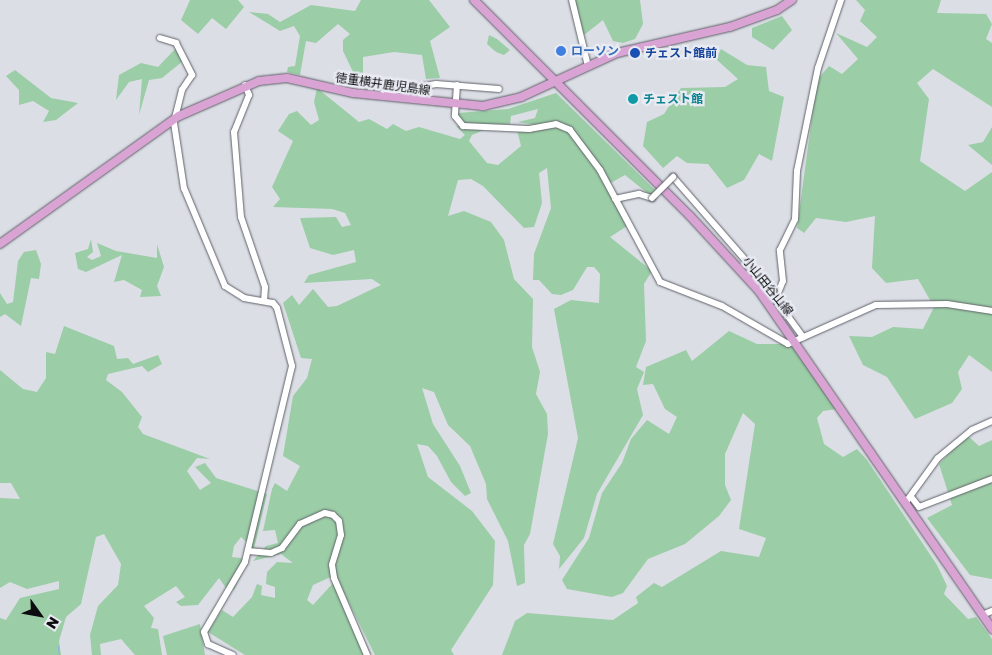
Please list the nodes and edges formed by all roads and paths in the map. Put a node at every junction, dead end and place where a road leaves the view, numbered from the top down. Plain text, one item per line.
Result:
1 (474, 0) edge
2 (572, 0) edge
3 (792, 0) edge
4 (841, 0) edge
5 (160, 38) dead end
6 (588, 66) junction
7 (557, 80) junction
8 (457, 84) junction
9 (245, 86) junction
10 (499, 89) dead end
11 (383, 93) junction
12 (455, 106) junction
13 (179, 116) junction
14 (615, 199) junction
15 (0, 244) edge
16 (776, 298) junction
17 (264, 301) junction
18 (992, 311) edge
19 (799, 338) junction
20 (992, 421) edge
21 (992, 479) edge
22 (909, 500) junction
23 (248, 551) junction
24 (992, 611) edge
25 (982, 615) junction
26 (992, 629) edge
27 (232, 655) edge
28 (367, 655) edge

1 - 7 main road, 小山田谷山線
2 - 6 street
3 - 6 main road, 徳重横井鹿児島線
4 - 16 street
5 - 13 street
6 - 7 main road, 徳重横井鹿児島線
7 - 12 main road, 徳重横井鹿児島線
7 - 19 main road, 小山田谷山線
8 - 10 street
8 - 11 street
8 - 12 street
9 - 11 main road, 徳重横井鹿児島線
9 - 13 main road, 徳重横井鹿児島線
9 - 17 street
11 - 12 main road, 徳重横井鹿児島線
12 - 14 street
13 - 15 main road, 徳重横井鹿児島線
13 - 17 street
14 - 16 street, bridge
14 - 19 street
16 - 19 street
17 - 23 street
18 - 19 street
19 - 22 main road, 小山田谷山線
20 - 22 street
21 - 22 street
22 - 25 main road, 小山田谷山線
23 - 27 street
23 - 28 street
24 - 25 street
25 - 26 main road, 小山田谷山線

